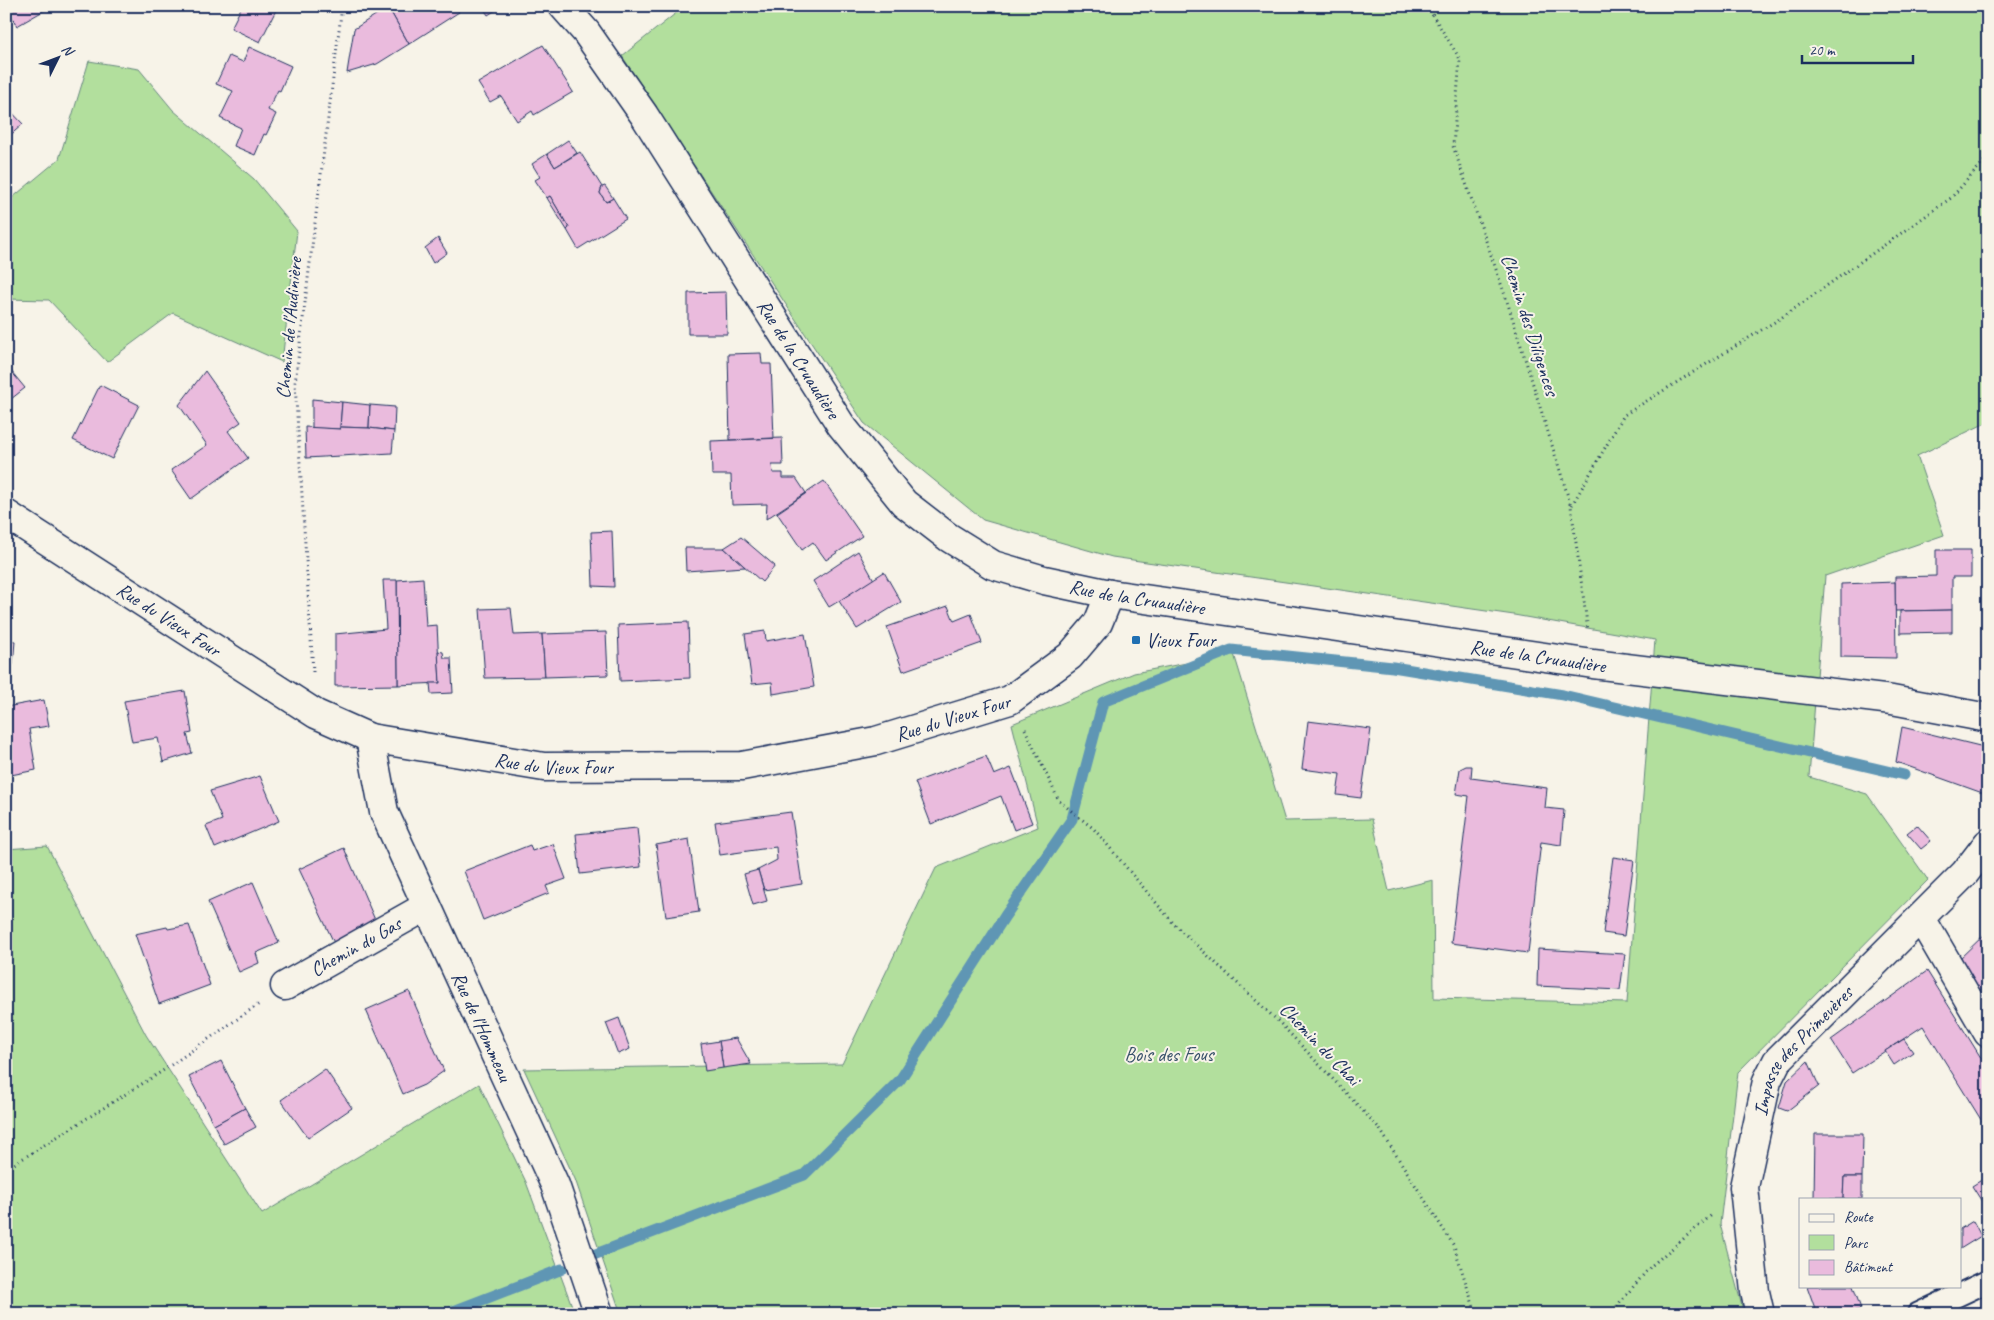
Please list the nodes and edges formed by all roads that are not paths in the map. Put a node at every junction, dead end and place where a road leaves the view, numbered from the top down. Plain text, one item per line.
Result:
1 (563, 6) edge
2 (6, 514) edge
3 (1110, 594) junction
4 (1988, 718) edge
5 (370, 738) junction
6 (1988, 844) edge
7 (427, 906) junction
8 (1921, 918) junction
9 (285, 986) road end
10 (1988, 1033) edge
11 (1988, 1281) edge
12 (599, 1314) edge
13 (1760, 1314) edge
14 (1918, 1314) edge

1 - 3 street, Rue de la Cruaudière
2 - 5 street, Rue du Vieux Four
3 - 4 street, Rue de la Cruaudière
3 - 5 street, Rue du Vieux Four
5 - 7 street, Rue de l'Hommeau
6 - 8 street, Impasse des Primevères
7 - 9 street, Chemin du Gas
7 - 12 street, Rue de l'Hommeau
8 - 10 street
8 - 13 street, Impasse des Primevères
11 - 14 lane

